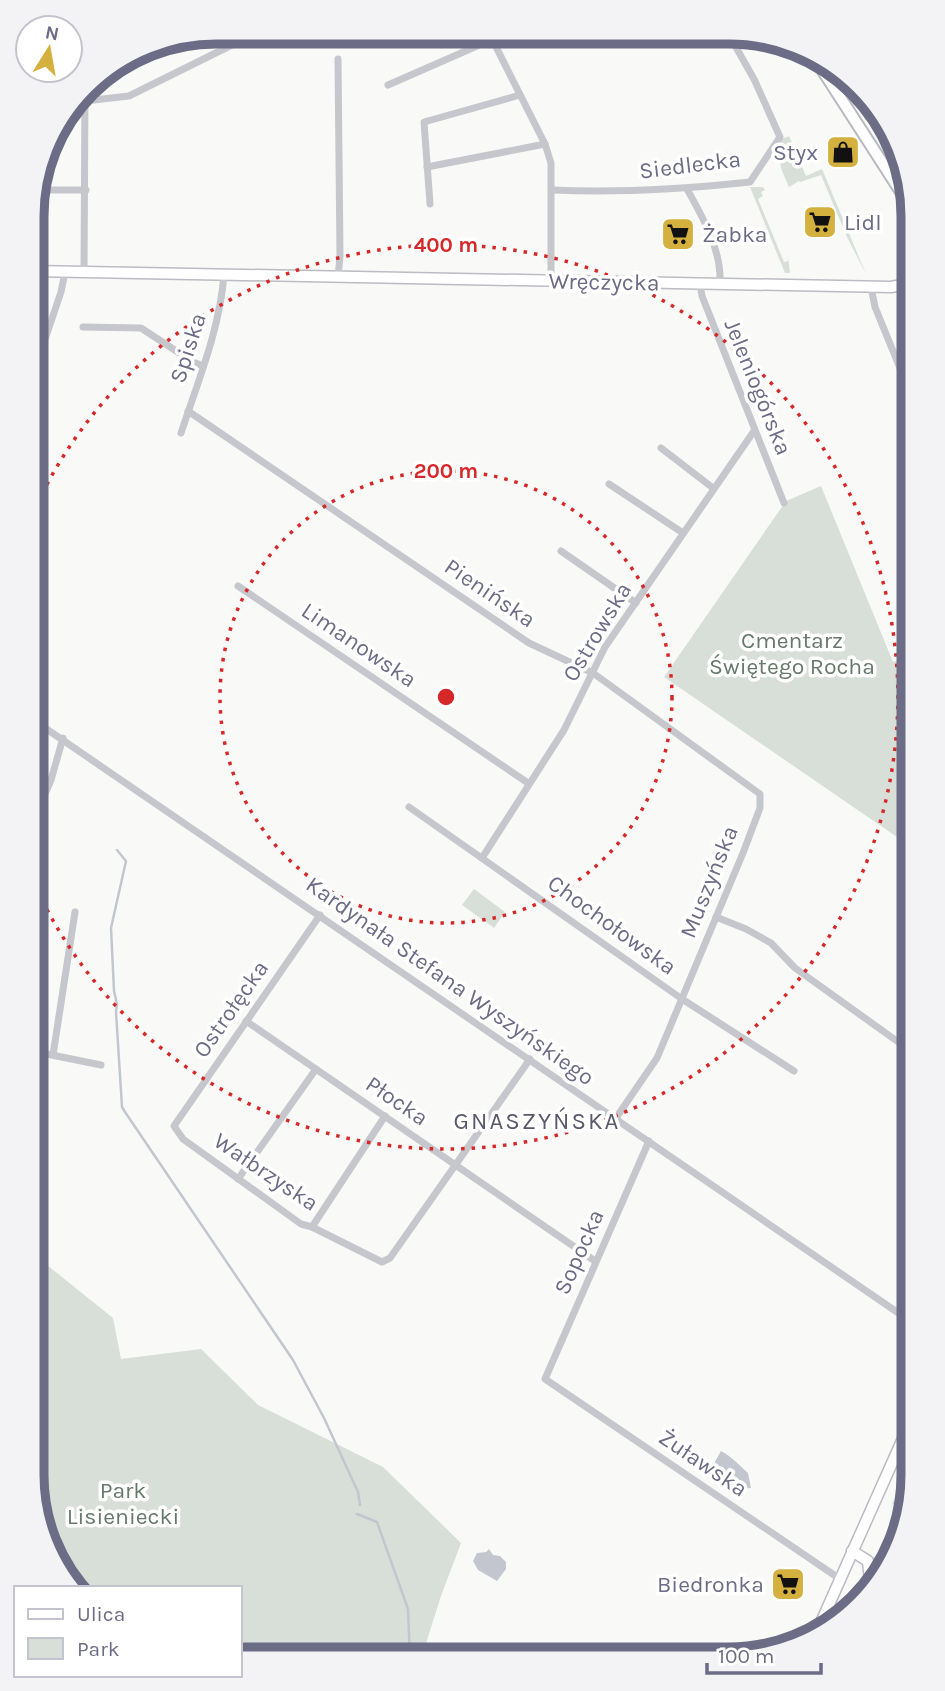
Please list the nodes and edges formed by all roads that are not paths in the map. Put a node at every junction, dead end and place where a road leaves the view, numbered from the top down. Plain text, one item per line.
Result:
1 (223, 44) edge
2 (234, 44) edge
3 (479, 44) edge
4 (495, 44) edge
5 (734, 44) edge
6 (224, 49) junction
7 (338, 59) dead end
8 (824, 72) edge
9 (388, 85) dead end
10 (520, 95) junction
11 (88, 101) edge
12 (85, 104) edge
13 (545, 144) junction
14 (427, 167) junction
15 (687, 189) junction
16 (899, 189) edge
17 (46, 190) edge
18 (86, 190) junction
19 (553, 190) junction
20 (430, 204) dead end
21 (44, 271) edge
22 (65, 272) junction
23 (84, 272) junction
24 (224, 274) junction
25 (338, 278) junction
26 (551, 281) junction
27 (700, 284) junction
28 (901, 284) edge
29 (720, 285) junction
30 (871, 287) junction
31 (83, 327) dead end
32 (44, 342) edge
33 (203, 366) junction
34 (901, 369) edge
35 (188, 411) junction
36 (754, 431) junction
37 (181, 433) dead end
38 (661, 448) dead end
39 (609, 484) dead end
40 (713, 488) junction
41 (784, 503) dead end
42 (683, 533) junction
43 (561, 551) dead end
44 (238, 586) dead end
45 (636, 603) junction
46 (593, 673) junction
47 (44, 726) edge
48 (63, 738) junction
49 (527, 783) junction
50 (44, 796) edge
51 (409, 807) dead end
52 (760, 808) joint
53 (482, 858) junction
54 (75, 912) dead end
55 (320, 915) junction
56 (716, 917) junction
57 (682, 999) junction
58 (246, 1021) junction
59 (901, 1044) dead end
60 (44, 1053) edge
61 (52, 1055) junction
62 (530, 1059) junction
63 (101, 1065) dead end
64 (316, 1069) junction
65 (794, 1070) dead end
66 (386, 1116) junction
67 (616, 1118) junction
68 (174, 1126) joint
69 (649, 1141) junction
70 (456, 1165) junction
71 (238, 1179) junction
72 (312, 1227) junction
73 (596, 1261) junction
74 (901, 1316) edge
75 (545, 1379) joint
76 (901, 1443) edge
77 (852, 1551) junction
78 (870, 1574) edge
79 (840, 1579) junction
80 (822, 1620) edge

1 - 6 street
2 - 6 street
3 - 9 street
4 - 10 street
5 - 15 street, Siedlecka
6 - 11 street
7 - 25 street
8 - 16 main road
10 - 13 street
10 - 14 street
12 - 18 street
13 - 14 street
13 - 19 street
14 - 20 street
15 - 19 street, Siedlecka
15 - 29 street
17 - 18 street
18 - 23 street
19 - 26 street
21 - 22 main road, Wręczycka
22 - 23 main road, Wręczycka
22 - 32 street
23 - 24 main road, Wręczycka
24 - 25 main road, Wręczycka
24 - 33 street, Spiska
25 - 26 main road, Wręczycka
26 - 27 main road, Wręczycka
27 - 29 main road, Wręczycka
27 - 36 street, Jeleniogórska
28 - 30 main road, Wręczycka
29 - 30 main road, Wręczycka
30 - 34 street
31 - 33 street
33 - 35 street, Spiska
35 - 37 street, Spiska
35 - 46 street, Pienińska
36 - 40 street, Ostrowska
36 - 41 street, Jeleniogórska
38 - 40 street
39 - 42 street
40 - 42 street, Ostrowska
42 - 45 street, Ostrowska
43 - 45 street
44 - 49 street, Limanowska
45 - 46 street, Ostrowska
46 - 49 street, Ostrowska
46 - 52 street, Pienińska
47 - 48 street, Kardynała Stefana Wyszyńskiego
48 - 50 street
48 - 55 street, Kardynała Stefana Wyszyńskiego
49 - 53 street, Ostrowska
51 - 53 street, Chochołowska
52 - 56 street, Muszyńska
53 - 57 street, Chochołowska
54 - 61 street
55 - 58 street, Ostrołęcka
55 - 62 street, Kardynała Stefana Wyszyńskiego
56 - 57 street, Muszyńska
56 - 59 street
57 - 65 street, Chochołowska
57 - 67 street, Muszyńska
58 - 64 street, Płocka
58 - 68 street, Ostrołęcka
60 - 61 street
61 - 63 street
62 - 67 street, Kardynała Stefana Wyszyńskiego
62 - 70 street
64 - 66 street, Płocka
64 - 71 street
66 - 70 street, Płocka
66 - 72 street
67 - 69 street, Kardynała Stefana Wyszyńskiego
68 - 71 street, Wałbrzyska
69 - 73 street, Sopocka
69 - 74 street, Kardynała Stefana Wyszyńskiego
70 - 72 street, Wałbrzyska
70 - 73 street, Płocka
71 - 72 street, Wałbrzyska
73 - 75 street, Sopocka
75 - 79 street, Żuławska
76 - 77 main road
77 - 78 main road
77 - 79 main road
79 - 80 main road

